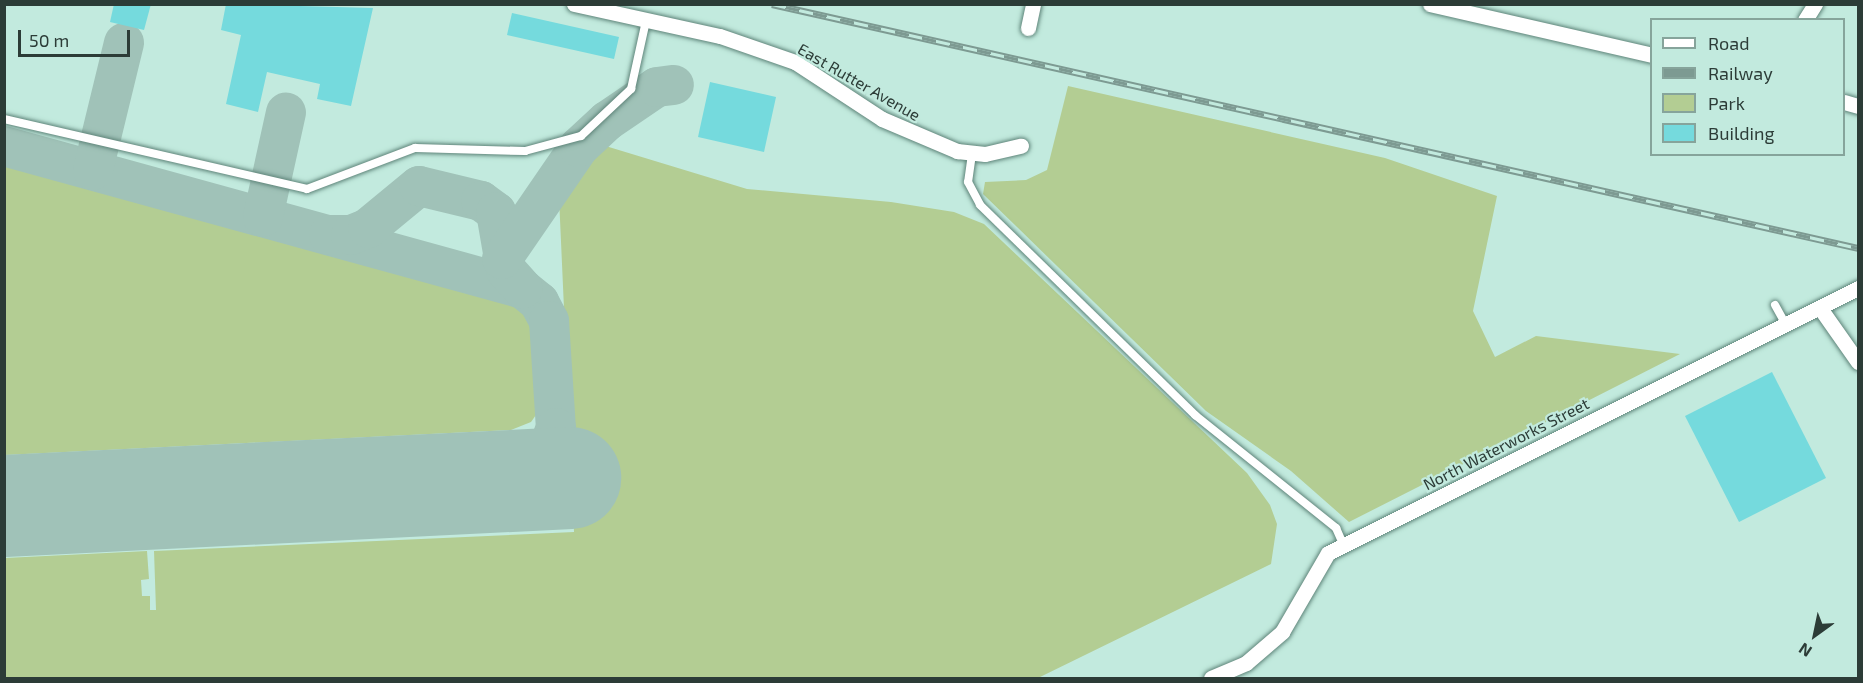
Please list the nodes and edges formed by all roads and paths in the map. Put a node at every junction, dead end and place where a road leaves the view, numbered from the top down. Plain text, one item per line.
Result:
1 (574, 4) edge
2 (1033, 4) edge
3 (1430, 4) edge
4 (1815, 4) edge
5 (1491, 11) edge
6 (1806, 18) edge
7 (646, 21) junction
8 (1028, 28) dead end
9 (1650, 54) edge
10 (4, 119) edge
11 (1021, 146) dead end
12 (972, 154) junction
13 (1858, 288) edge
14 (1775, 305) dead end
15 (1820, 308) junction
16 (1786, 324) junction
17 (1858, 362) edge
18 (1344, 546) junction
19 (1211, 678) edge

1 - 7 street, East Rutter Avenue
2 - 8 street
3 - 5 street
4 - 6 street
5 - 9 street
7 - 10 lane
7 - 12 street, East Rutter Avenue
11 - 12 street, East Rutter Avenue
12 - 18 lane
13 - 15 street, North Waterworks Street
14 - 16 lane
15 - 16 street, North Waterworks Street
15 - 17 street
16 - 18 street, North Waterworks Street
18 - 19 street, North Waterworks Street

